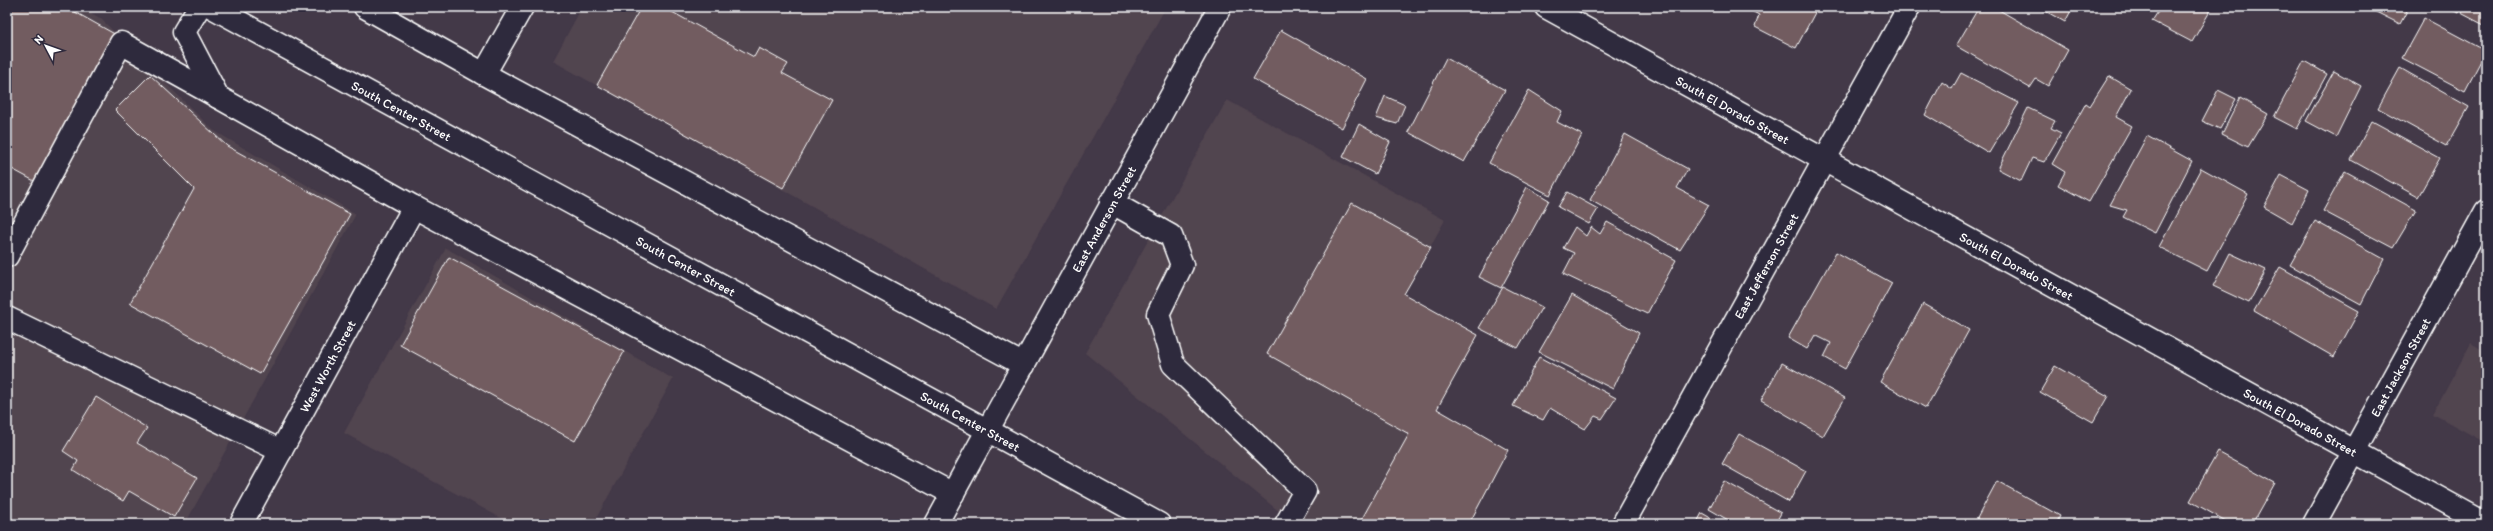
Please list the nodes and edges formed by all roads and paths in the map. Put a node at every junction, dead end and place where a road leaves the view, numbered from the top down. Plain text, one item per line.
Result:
1 (199, 7) edge
2 (212, 7) edge
3 (365, 7) edge
4 (522, 7) edge
5 (1220, 7) edge
6 (1546, 7) edge
7 (1908, 7) edge
8 (484, 74) junction
9 (218, 97) junction
10 (1824, 160) junction
11 (1111, 202) junction
12 (414, 207) junction
13 (2486, 211) edge
14 (7, 256) edge
15 (7, 318) edge
16 (1024, 365) junction
17 (987, 432) junction
18 (281, 451) junction
19 (2354, 451) junction
20 (953, 494) junction
21 (241, 524) edge
22 (936, 524) edge
23 (1160, 524) edge
24 (1286, 524) edge
25 (1623, 524) edge
26 (2314, 524) edge
27 (2486, 524) edge

1 - 9 street
2 - 17 street, South Center Street
3 - 8 street
4 - 8 street
5 - 11 street, East Anderson Street
6 - 10 street, South El Dorado Street
7 - 10 street, East Jefferson Street
8 - 16 street
9 - 12 street
9 - 14 street
10 - 19 street, South El Dorado Street
10 - 25 street, East Jefferson Street
11 - 16 street, East Anderson Street
11 - 24 street
12 - 18 street, West Worth Street
12 - 20 street
13 - 19 street, East Jackson Street
15 - 18 street
16 - 17 street, East Anderson Street
17 - 20 street, East Anderson Street
17 - 23 street, South Center Street
18 - 21 street, West Worth Street
19 - 26 street, East Jackson Street
19 - 27 street, South El Dorado Street
20 - 22 street, East Anderson Street

